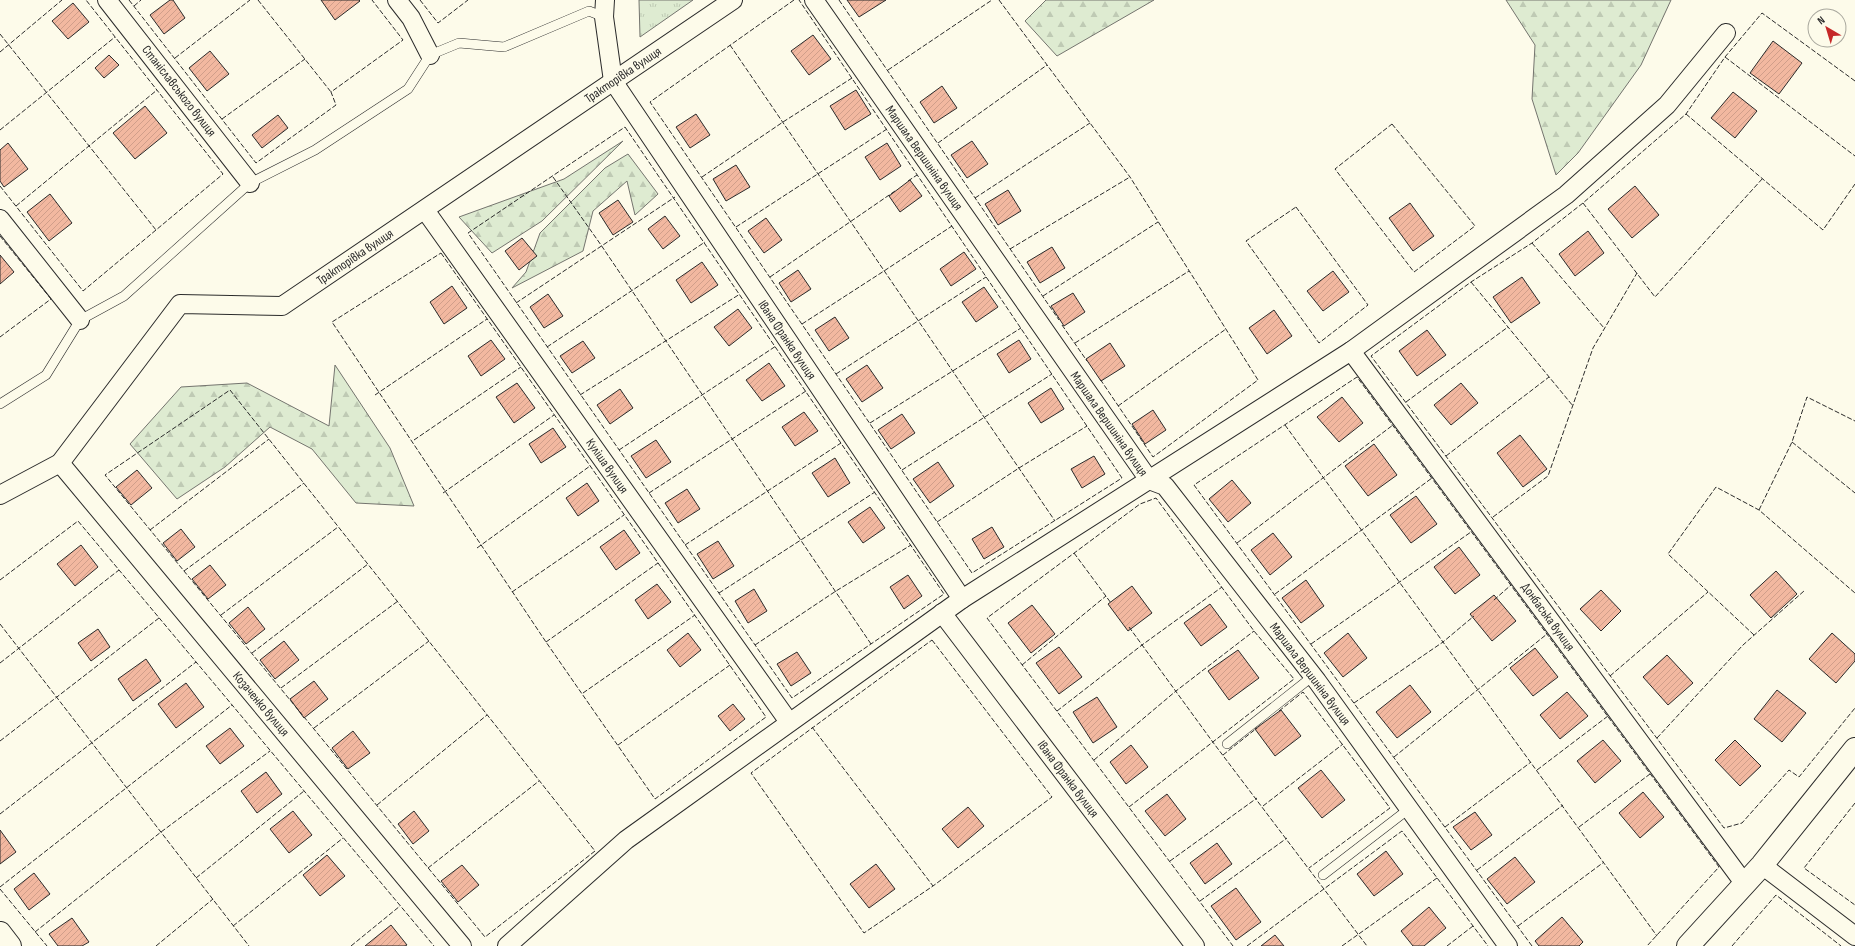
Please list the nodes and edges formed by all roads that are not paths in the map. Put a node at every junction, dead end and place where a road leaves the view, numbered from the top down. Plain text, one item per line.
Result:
1 (107, 0) edge
2 (397, 0) edge
3 (733, 0) edge
4 (814, 0) edge
5 (605, 8) edge
6 (1726, 33) dead end
7 (430, 55) junction
8 (613, 81) junction
9 (250, 183) junction
10 (425, 210) junction
11 (0, 219) edge
12 (80, 320) junction
13 (1351, 351) junction
14 (0, 404) edge
15 (60, 462) junction
16 (1149, 480) junction
17 (0, 495) edge
18 (962, 599) junction
19 (942, 613) junction
20 (1313, 676) junction
21 (789, 722) junction
22 (1227, 744) dead end
23 (1855, 749) edge
24 (1410, 808) junction
25 (1762, 865) junction
26 (1323, 875) dead end
27 (1744, 883) junction
28 (0, 933) edge
29 (1855, 936) edge
30 (10, 946) edge
31 (462, 946) edge
32 (507, 946) edge
33 (1195, 946) edge
34 (1508, 946) edge
35 (1688, 946) edge

1 - 9 street, Станіславського вулиця
2 - 7 street
3 - 8 street, Тракторівка вулиця
4 - 16 street, Маршала Вершиніна вулиця
5 - 7 lane
5 - 8 street
6 - 13 street
7 - 9 lane
8 - 10 street, Тракторівка вулиця
8 - 18 street, Івана Франка вулиця
9 - 12 lane
10 - 15 street, Тракторівка вулиця
10 - 21 street, Куліша вулиця
11 - 12 street
12 - 14 lane
13 - 16 street
13 - 27 street, Донбаська вулиця
15 - 17 street, Тракторівка вулиця
15 - 31 street, Козаченко вулиця
16 - 18 street
16 - 20 street, Маршала Вершиніна вулиця
18 - 19 street
19 - 21 street
19 - 33 street, Івана Франка вулиця
20 - 22 lane
20 - 24 street, Маршала Вершиніна вулиця
21 - 32 street
23 - 25 main road
24 - 26 lane
24 - 34 street, Маршала Вершиніна вулиця
25 - 27 main road
25 - 29 street
27 - 35 main road
28 - 30 main road

